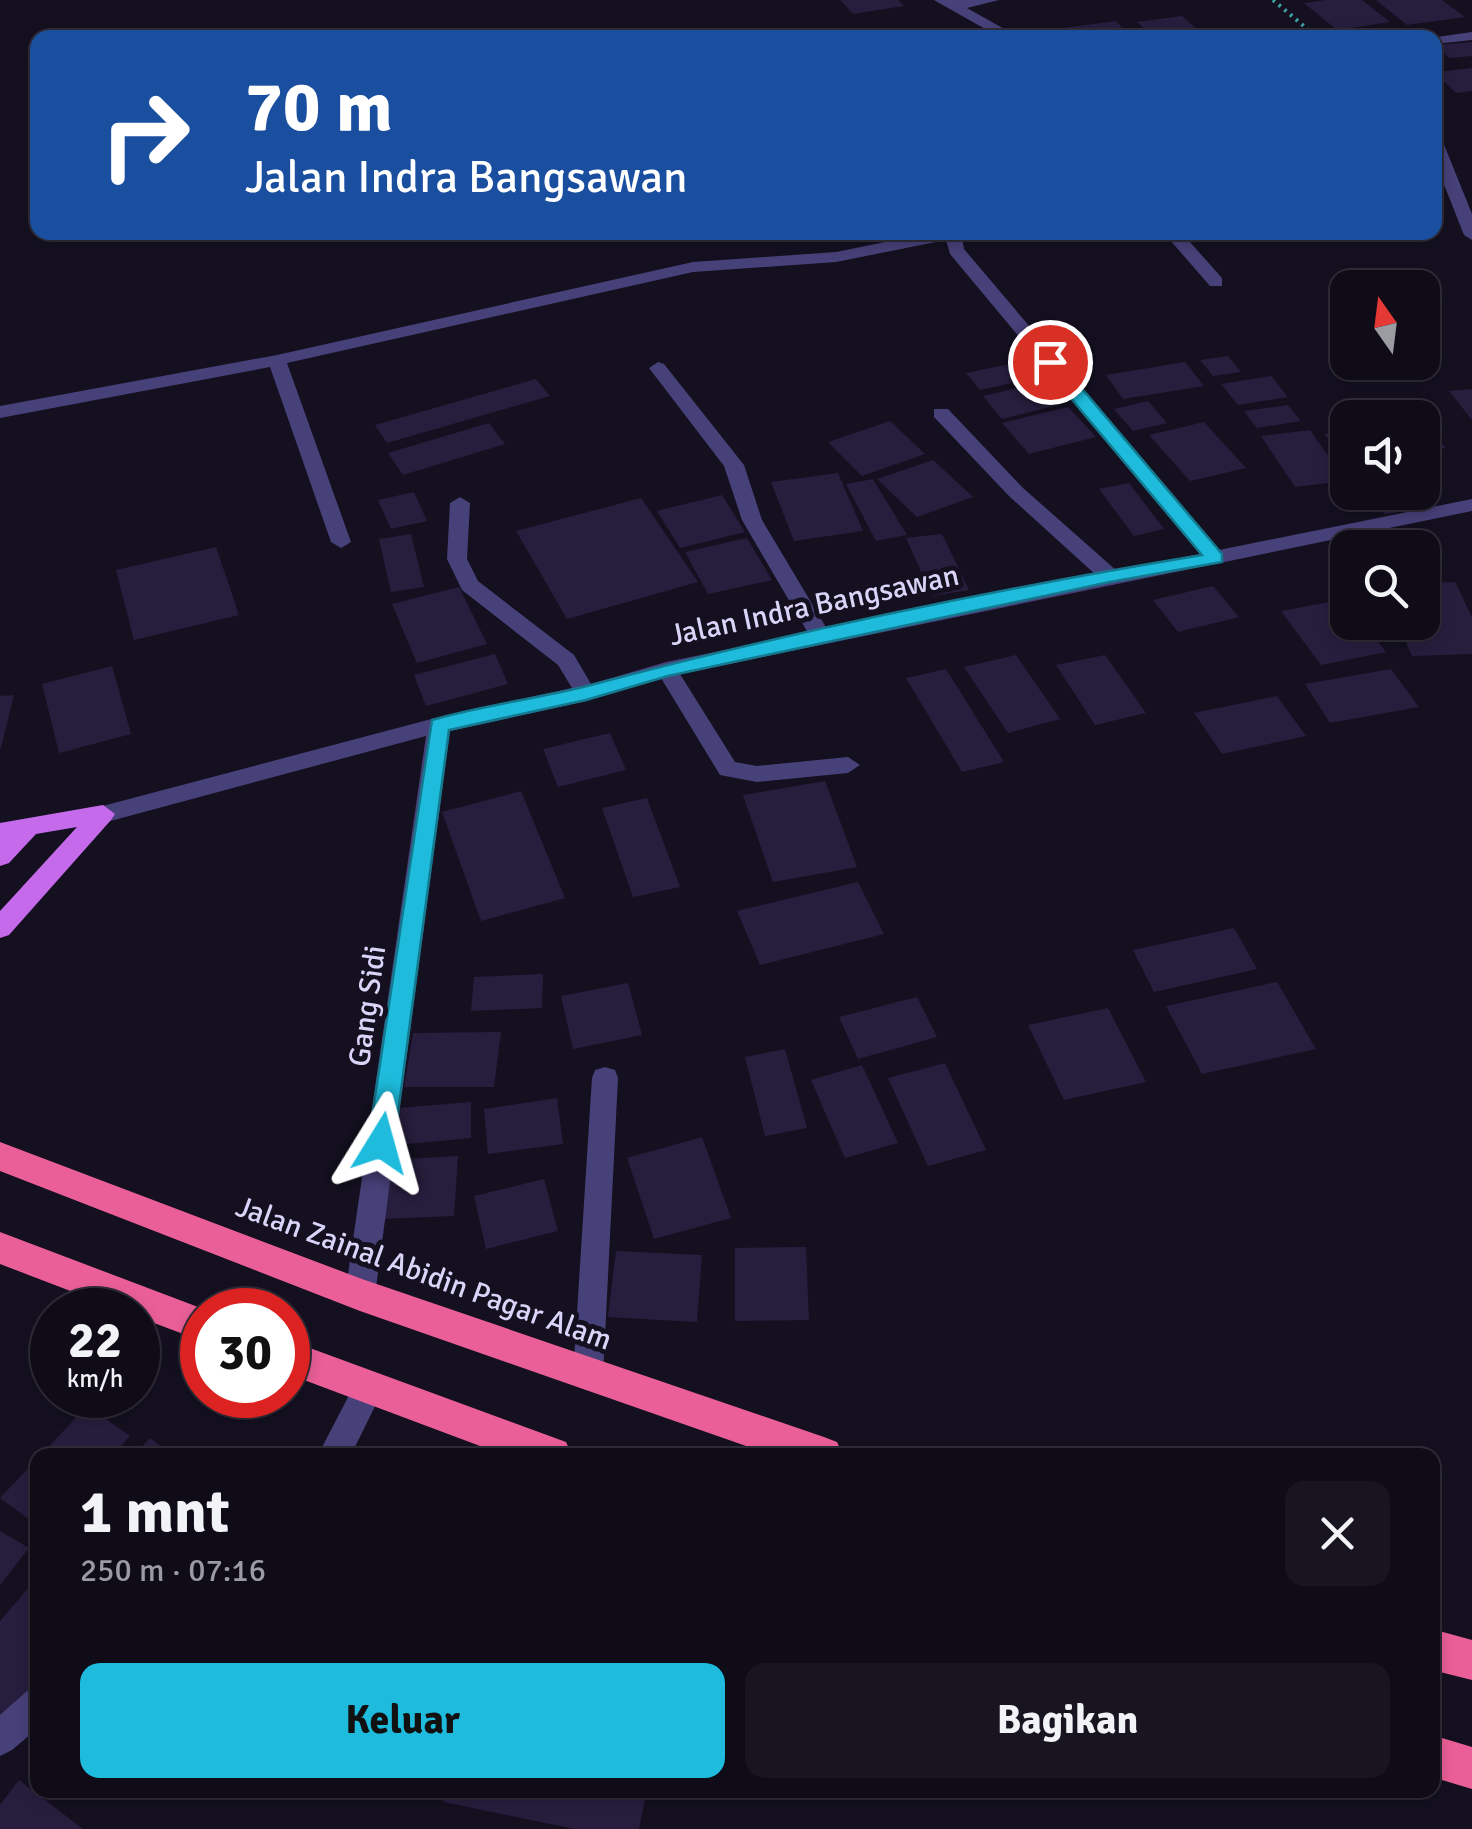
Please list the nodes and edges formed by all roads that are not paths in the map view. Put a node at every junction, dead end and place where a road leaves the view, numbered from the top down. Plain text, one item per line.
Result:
1 (992, 0) edge
2 (946, 3) edge
3 (998, 30) edge
4 (1472, 36) edge
5 (1442, 39) edge
6 (1442, 159) edge
7 (1472, 235) edge
8 (948, 240) edge
9 (955, 240) edge
10 (1178, 240) edge
11 (1216, 282) dead end
12 (277, 360) junction
13 (658, 368) dead end
14 (0, 412) edge
15 (941, 413) dead end
16 (460, 503) dead end
17 (1472, 505) edge
18 (341, 542) dead end
19 (1215, 558) junction
20 (1110, 576) junction
21 (822, 638) junction
22 (666, 669) junction
23 (586, 693) junction
24 (439, 725) junction
25 (848, 766) dead end
26 (103, 814) junction
27 (27, 829) junction
28 (0, 832) edge
29 (0, 857) edge
30 (0, 928) edge
31 (605, 1078) dead end
32 (0, 1156) edge
33 (0, 1248) edge
34 (360, 1296) junction
35 (180, 1317) edge
36 (310, 1366) edge
37 (588, 1375) junction
38 (368, 1388) junction
39 (338, 1448) edge
40 (535, 1448) edge
41 (803, 1448) edge
42 (1440, 1651) edge
43 (1472, 1660) edge
44 (30, 1711) edge
45 (0, 1738) edge
46 (1440, 1758) edge
47 (1472, 1768) edge

1 - 2 street
2 - 3 street
4 - 5 street
6 - 7 street
8 - 12 street
9 - 19 street
10 - 11 street
12 - 14 street
12 - 18 street
13 - 21 street
15 - 20 street
16 - 23 street
17 - 19 street, Jalan Indra Bangsawan
19 - 20 street, Jalan Indra Bangsawan
20 - 21 street, Jalan Indra Bangsawan
21 - 22 street, Jalan Indra Bangsawan
22 - 23 street, Jalan Indra Bangsawan
22 - 25 street
23 - 24 street, Jalan Indra Bangsawan
24 - 26 street, Jalan Indra Bangsawan
24 - 34 street, Gang Sidi
26 - 27 main road, Jalan Indra Bangsawan
26 - 30 main road
27 - 28 main road, Jalan Indra Bangsawan
27 - 29 main road
31 - 37 street
32 - 34 highway, Jalan Zainal Abidin Pagar Alam
33 - 35 highway
34 - 37 highway, Jalan Zainal Abidin Pagar Alam
36 - 38 highway
37 - 41 highway, Jalan Zainal Abidin Pagar Alam
38 - 39 street
38 - 40 highway
42 - 43 highway
44 - 45 street
46 - 47 highway

